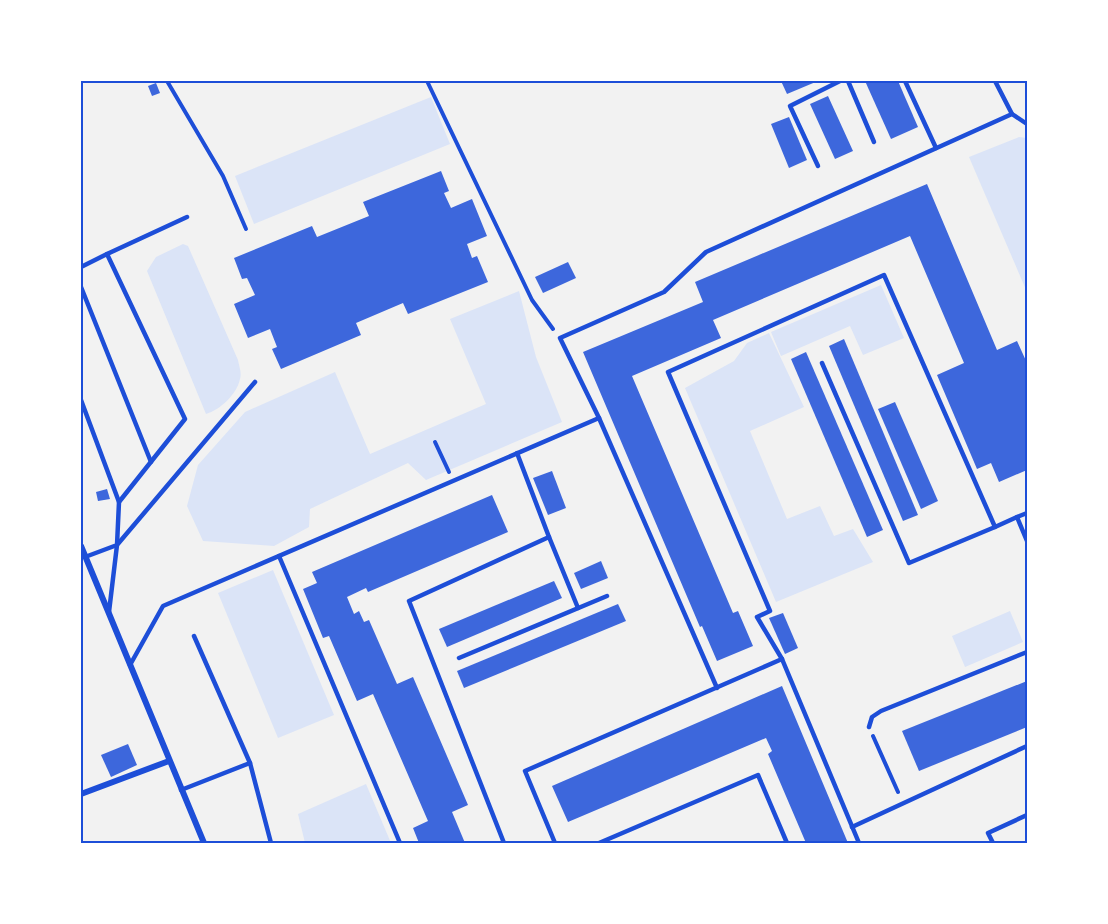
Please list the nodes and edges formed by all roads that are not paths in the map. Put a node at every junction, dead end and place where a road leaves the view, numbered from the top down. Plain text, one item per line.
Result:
1 (840, 81) edge
2 (848, 81) edge
3 (905, 81) edge
4 (995, 81) edge
5 (1012, 114) junction
6 (1027, 124) edge
7 (874, 142) dead end
8 (936, 148) junction
9 (818, 166) dead end
10 (187, 217) dead end
11 (107, 254) junction
12 (81, 267) edge
13 (81, 287) edge
14 (822, 363) dead end
15 (255, 382) dead end
16 (81, 400) edge
17 (599, 418) junction
18 (516, 453) junction
19 (152, 462) junction
20 (119, 502) junction
21 (1027, 513) edge
22 (1017, 518) junction
23 (994, 527) junction
24 (549, 537) junction
25 (1027, 541) edge
26 (117, 545) junction
27 (81, 546) edge
28 (279, 556) junction
29 (85, 557) junction
30 (607, 596) dead end
31 (578, 608) junction
32 (109, 612) junction
33 (194, 636) dead end
34 (1027, 652) edge
35 (459, 658) dead end
36 (782, 659) junction
37 (130, 665) junction
38 (717, 688) junction
39 (869, 727) road end
40 (1027, 746) edge
41 (169, 761) junction
42 (250, 763) junction
43 (181, 790) junction
44 (81, 794) edge
45 (1027, 815) edge
46 (852, 827) junction
47 (204, 843) edge
48 (271, 843) edge
49 (400, 843) edge
50 (504, 843) edge
51 (555, 843) edge
52 (599, 843) edge
53 (787, 843) edge
54 (859, 843) edge
55 (993, 843) edge

1 - 9 lane
2 - 7 lane
3 - 8 lane
4 - 5 lane
5 - 6 lane
5 - 8 lane
8 - 17 lane
10 - 11 lane
11 - 12 lane
11 - 19 lane
13 - 19 lane
14 - 23 lane
15 - 26 lane
16 - 20 lane
17 - 18 lane
17 - 38 lane
18 - 24 lane
18 - 28 lane
19 - 20 lane
20 - 26 lane
21 - 22 lane
22 - 23 lane
22 - 25 lane
23 - 36 lane
24 - 31 lane
24 - 50 lane
26 - 29 lane
26 - 32 lane
27 - 29 street
28 - 37 lane
28 - 49 lane
29 - 32 street
30 - 31 lane
31 - 35 lane
32 - 37 street
33 - 42 lane
34 - 39 lane
36 - 38 lane
36 - 46 lane
37 - 41 street
38 - 51 lane
40 - 46 lane
41 - 43 street
41 - 44 street
42 - 43 lane
42 - 48 lane
43 - 47 street
45 - 55 lane
46 - 54 lane
52 - 53 lane

